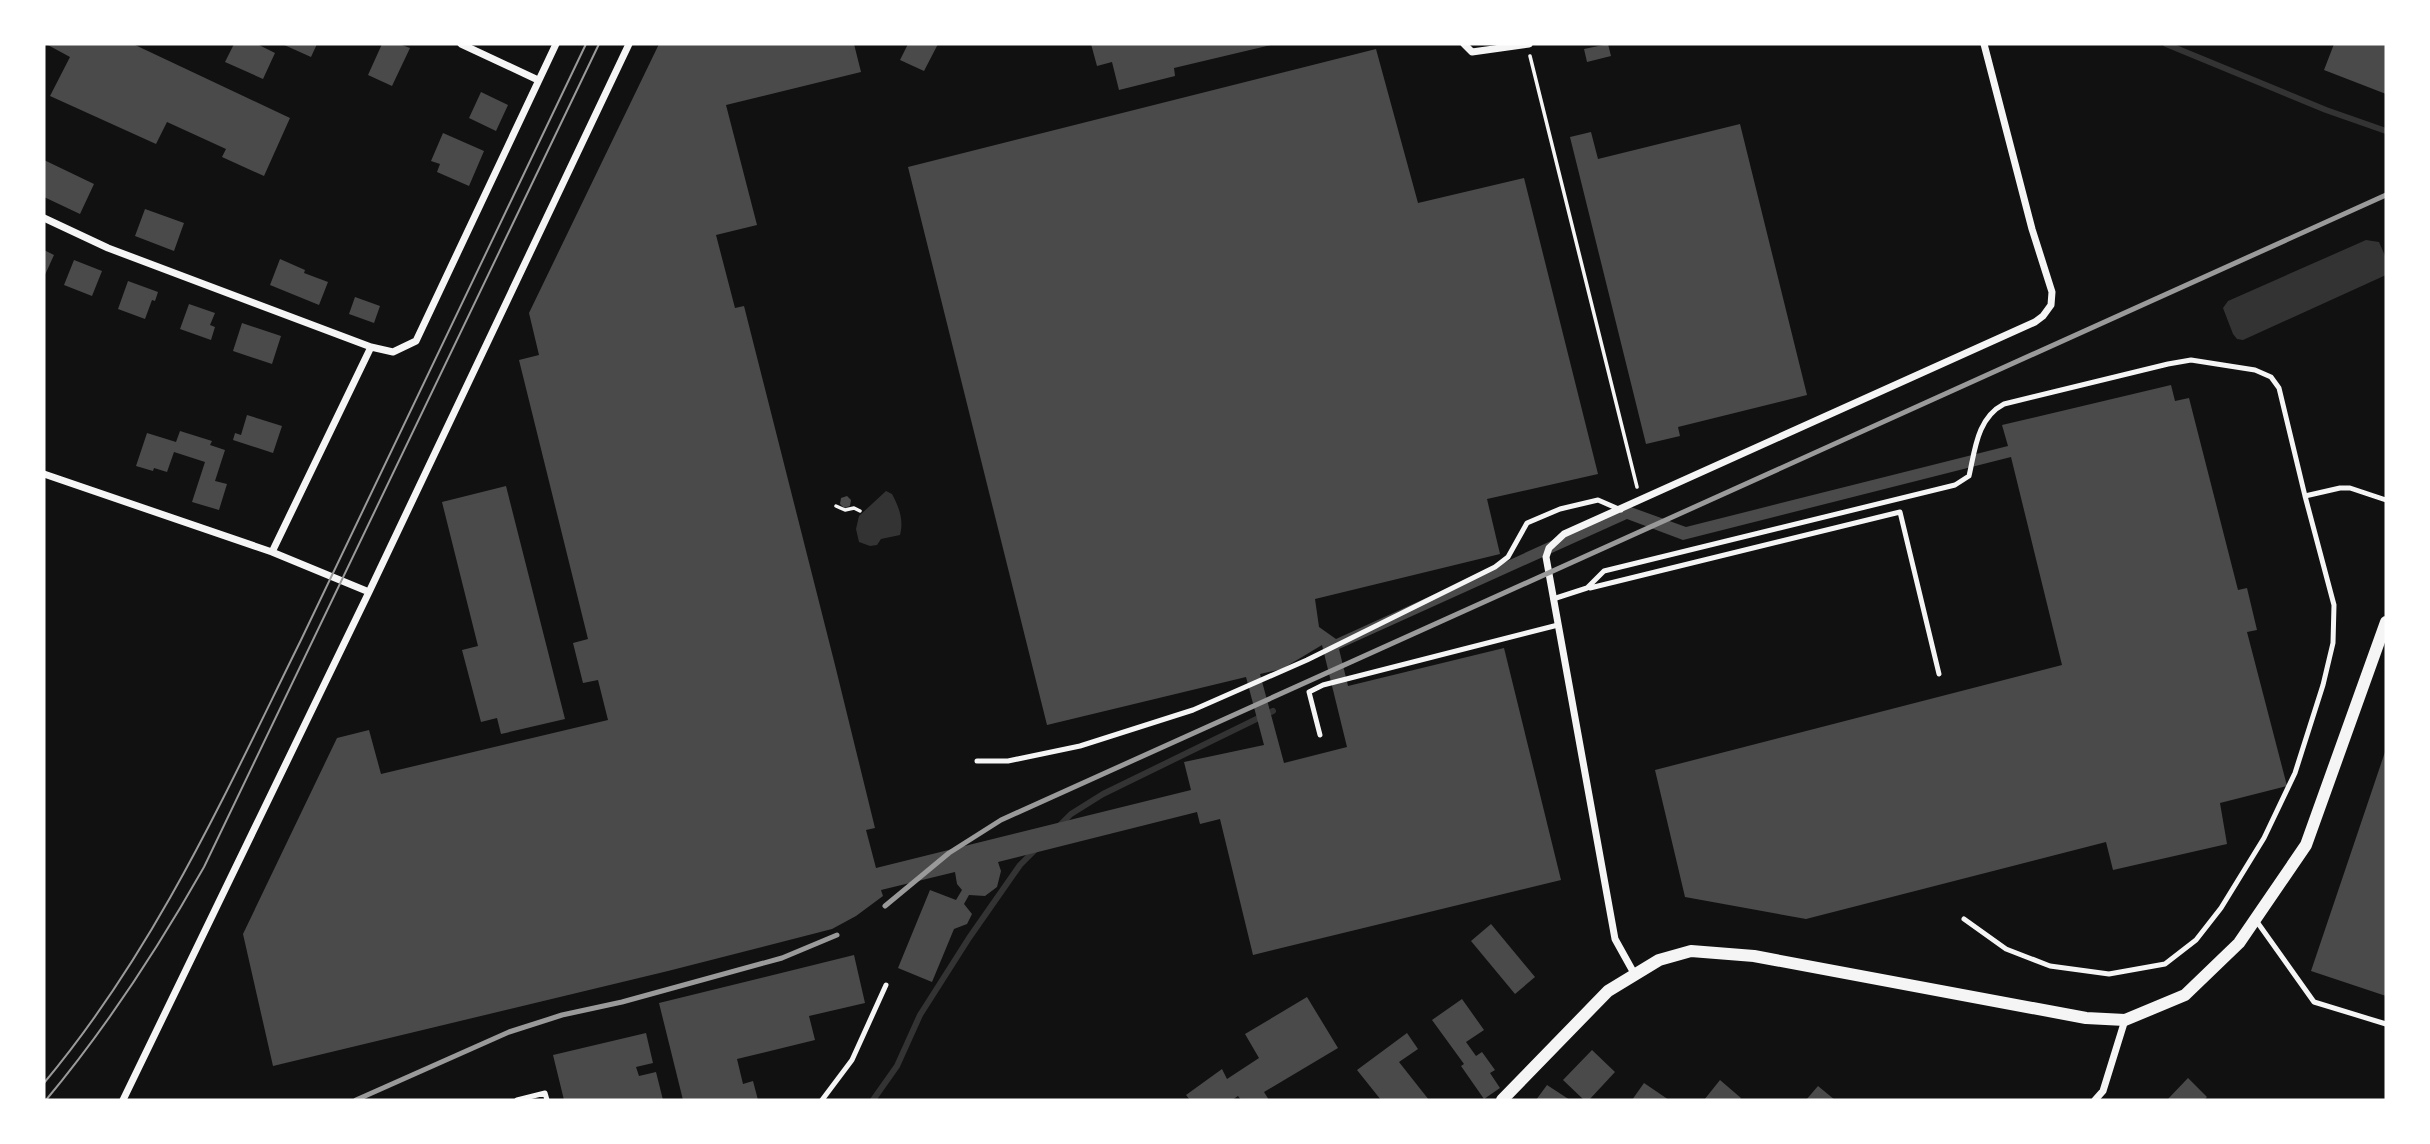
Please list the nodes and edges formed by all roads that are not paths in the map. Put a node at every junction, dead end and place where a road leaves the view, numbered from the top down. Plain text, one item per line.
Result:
1 (461, 44) edge
2 (556, 44) edge
3 (629, 44) edge
4 (1464, 44) edge
5 (1528, 44) edge
6 (1984, 44) edge
7 (538, 80) junction
8 (44, 218) edge
9 (371, 346) junction
10 (44, 474) edge
11 (2305, 496) junction
12 (2386, 500) edge
13 (1621, 510) junction
14 (272, 552) junction
15 (1587, 588) junction
16 (369, 592) junction
17 (1553, 599) junction
18 (2386, 622) edge
19 (1558, 625) junction
20 (1939, 674) dead end
21 (1320, 735) dead end
22 (977, 761) dead end
23 (1964, 919) dead end
24 (2255, 919) junction
25 (1635, 975) junction
26 (886, 985) dead end
27 (2125, 1020) junction
28 (2386, 1024) edge
29 (123, 1100) edge
30 (517, 1100) edge
31 (547, 1100) edge
32 (822, 1100) edge
33 (1502, 1100) edge
34 (2095, 1100) edge

1 - 7 street
2 - 7 street
3 - 16 street
4 - 5 street
6 - 13 street
7 - 9 street
8 - 9 street
9 - 14 street
10 - 14 street
11 - 12 lane
11 - 15 lane
11 - 23 lane
13 - 17 street
13 - 22 lane
14 - 16 street
15 - 17 lane
15 - 20 lane
16 - 29 street
17 - 19 street
18 - 24 street
19 - 21 lane
19 - 25 street
24 - 27 street
24 - 28 lane
25 - 27 street
25 - 33 street
26 - 32 lane
27 - 34 street
30 - 31 lane

